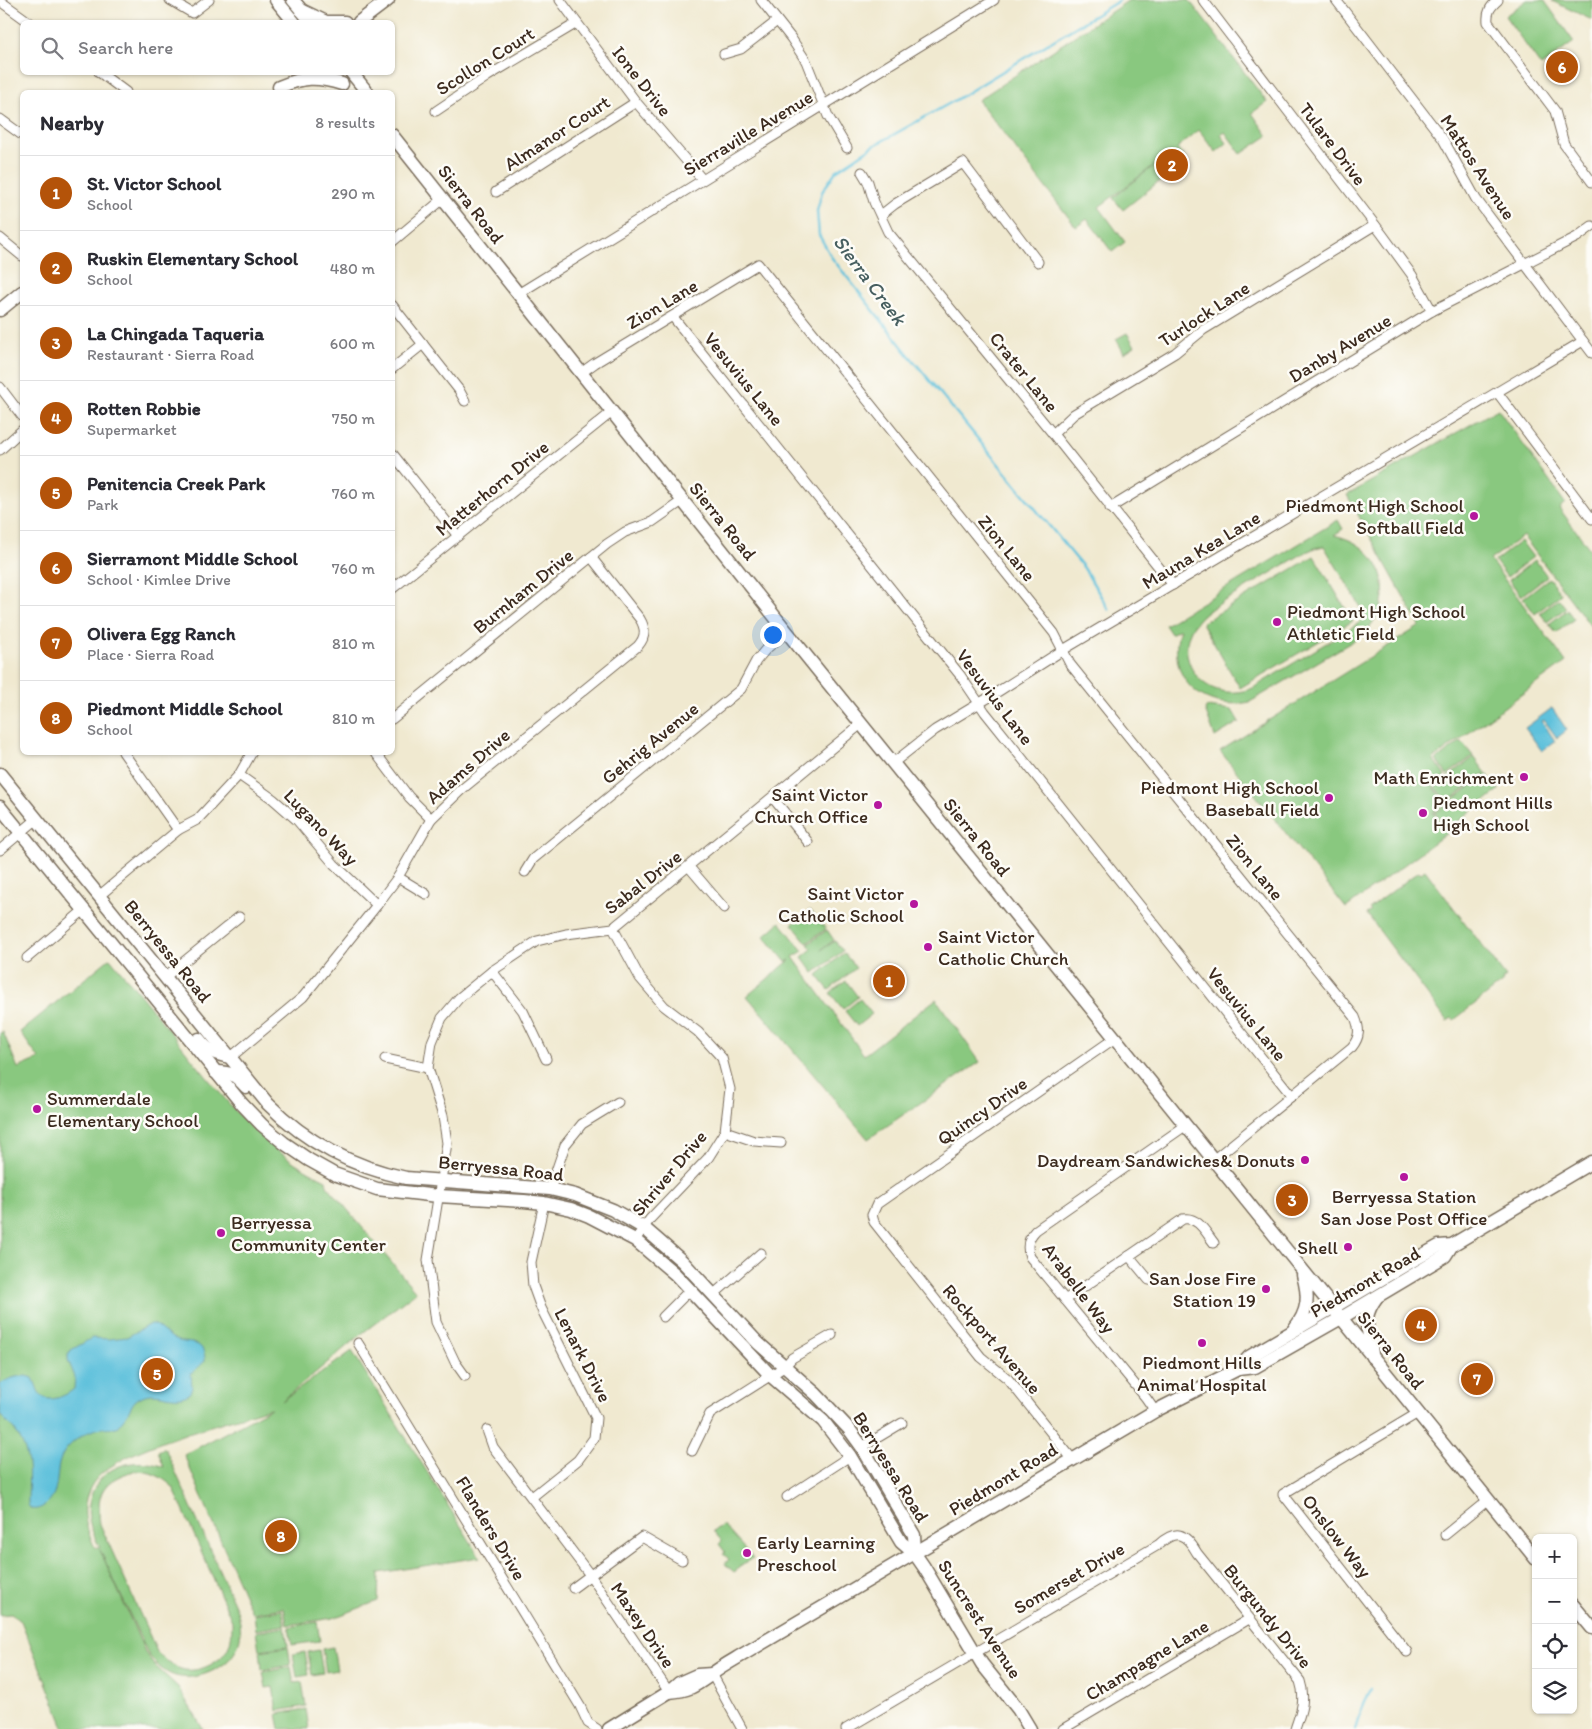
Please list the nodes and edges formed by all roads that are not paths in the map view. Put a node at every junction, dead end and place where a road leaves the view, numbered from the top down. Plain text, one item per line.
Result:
1 (170, 0) edge
2 (209, 0) edge
3 (388, 0) edge
4 (560, 0) edge
5 (761, 0) edge
6 (994, 0) edge
7 (1203, 0) edge
8 (1336, 0) edge
9 (1498, 0) edge
10 (0, 1) edge
11 (279, 4) edge
12 (297, 5) edge
13 (364, 19) edge
14 (26, 20) edge
15 (288, 20) edge
16 (292, 20) edge
17 (309, 20) edge
18 (323, 20) edge
19 (777, 21) junction
20 (577, 23) junction
21 (724, 54) dead end
22 (103, 75) edge
23 (285, 75) edge
24 (294, 75) edge
25 (335, 75) edge
26 (354, 75) edge
27 (345, 88) edge
28 (123, 90) edge
29 (276, 90) edge
30 (365, 90) edge
31 (636, 102) junction
32 (824, 106) junction
33 (436, 110) dead end
34 (0, 119) edge
35 (20, 134) edge
36 (395, 139) edge
37 (847, 148) dead end
38 (862, 172) dead end
39 (702, 179) junction
40 (1592, 182) edge
41 (496, 192) dead end
42 (442, 198) junction
43 (881, 215) junction
44 (1375, 225) junction
45 (1592, 226) edge
46 (0, 238) edge
47 (395, 239) edge
48 (20, 254) edge
49 (1038, 262) dead end
50 (1525, 264) junction
51 (20, 294) edge
52 (518, 294) junction
53 (395, 309) edge
54 (0, 310) edge
55 (1432, 311) junction
56 (673, 317) junction
57 (1583, 342) junction
58 (423, 344) junction
59 (1592, 353) edge
60 (395, 366) edge
61 (582, 373) junction
62 (0, 387) edge
63 (1497, 392) junction
64 (465, 401) dead end
65 (612, 412) junction
66 (20, 413) edge
67 (20, 432) edge
68 (1053, 434) junction
69 (0, 450) edge
70 (395, 457) edge
71 (682, 501) junction
72 (1110, 508) junction
73 (1592, 519) edge
74 (458, 536) junction
75 (591, 557) junction
76 (1173, 585) junction
77 (395, 587) edge
78 (787, 632) junction
79 (1063, 650) junction
80 (979, 704) junction
81 (395, 717) edge
82 (861, 724) junction
83 (125, 755) edge
84 (250, 755) edge
85 (377, 755) edge
86 (893, 763) junction
87 (0, 774) edge
88 (239, 775) junction
89 (773, 798) junction
90 (0, 807) edge
91 (37, 819) junction
92 (431, 819) junction
93 (178, 830) junction
94 (21, 833) junction
95 (808, 842) dead end
96 (0, 850) edge
97 (690, 866) junction
98 (525, 872) dead end
99 (398, 877) junction
100 (426, 894) dead end
101 (99, 896) junction
102 (377, 906) junction
103 (724, 908) dead end
104 (84, 910) junction
105 (239, 916) dead end
106 (613, 928) junction
107 (27, 958) dead end
108 (492, 971) junction
109 (165, 976) junction
110 (159, 1002) junction
111 (1115, 1038) junction
112 (231, 1057) junction
113 (385, 1059) dead end
114 (546, 1059) dead end
115 (428, 1068) junction
116 (215, 1072) junction
117 (259, 1093) junction
118 (1292, 1096) junction
119 (618, 1102) dead end
120 (1185, 1126) junction
121 (725, 1131) junction
122 (781, 1143) dead end
123 (1213, 1160) junction
124 (1592, 1162) edge
125 (440, 1181) junction
126 (550, 1189) junction
127 (438, 1196) junction
128 (544, 1203) junction
129 (872, 1215) joint
130 (644, 1228) junction
131 (634, 1240) junction
132 (1214, 1243) dead end
133 (1452, 1245) junction
134 (761, 1254) dead end
135 (1129, 1256) junction
136 (1302, 1270) junction
137 (1149, 1280) dead end
138 (690, 1290) junction
139 (713, 1295) junction
140 (1377, 1297) junction
141 (1065, 1300) junction
142 (1333, 1308) junction
143 (663, 1317) dead end
144 (1341, 1318) junction
145 (1289, 1334) junction
146 (832, 1335) dead end
147 (358, 1342) dead end
148 (1372, 1357) junction
149 (784, 1367) junction
150 (1238, 1369) junction
151 (465, 1376) dead end
152 (771, 1376) junction
153 (1155, 1411) junction
154 (1418, 1413) junction
155 (902, 1423) dead end
156 (487, 1430) dead end
157 (862, 1448) junction
158 (692, 1451) dead end
159 (850, 1456) junction
160 (1073, 1460) junction
161 (532, 1497) junction
162 (787, 1497) dead end
163 (1488, 1500) junction
164 (1179, 1535) joint
165 (1445, 1535) dead end
166 (915, 1554) junction
167 (1532, 1554) edge
168 (682, 1560) dead end
169 (590, 1575) junction
170 (573, 1588) dead end
171 (1577, 1610) edge
172 (1249, 1619) junction
173 (1592, 1628) edge
174 (975, 1652) junction
175 (1407, 1652) dead end
176 (712, 1674) junction
177 (669, 1692) junction
178 (596, 1729) edge
179 (609, 1729) edge
180 (742, 1729) edge
181 (846, 1729) edge
182 (1030, 1729) edge
183 (1063, 1729) edge
184 (1295, 1729) edge

1 - 2 street
3 - 13 main road
4 - 20 street, Ione Drive
5 - 19 street
6 - 32 street, Sierraville Avenue
7 - 44 street, Tulare Drive
8 - 50 street, Mattos Avenue
9 - 40 street
10 - 14 street
11 - 15 main road
11 - 16 main road
12 - 17 main road
12 - 18 main road
19 - 21 street
19 - 32 street
20 - 31 street, Ione Drive
20 - 33 street, Scollon Court
22 - 28 street
23 - 29 main road
24 - 29 main road
25 - 27 main road
26 - 30 main road
27 - 29 main road
31 - 39 street, Ione Drive
31 - 41 street, Almanor Court
32 - 37 street
32 - 39 street, Sierraville Avenue
34 - 35 street
36 - 42 main road, Sierra Road
38 - 43 street, Crater Lane
39 - 52 street, Sierraville Avenue
42 - 47 street
42 - 52 main road, Sierra Road
43 - 49 street
43 - 68 street, Crater Lane
44 - 55 street, Tulare Drive
44 - 68 street, Turlock Lane
45 - 50 street, Danby Avenue
46 - 48 street
50 - 55 street, Danby Avenue
50 - 57 street, Mattos Avenue
51 - 54 main road
52 - 61 main road, Sierra Road
53 - 58 street
55 - 72 street, Danby Avenue
56 - 61 street, Zion Lane
56 - 79 street, Zion Lane
56 - 80 street, Vesuvius Lane
57 - 59 street, Mattos Avenue
57 - 63 street, Mauna Kea Lane
58 - 60 street
58 - 64 street
61 - 65 main road, Sierra Road
62 - 66 street
63 - 73 street
63 - 76 street, Mauna Kea Lane
65 - 71 main road, Sierra Road
65 - 74 street, Matterhorn Drive
67 - 69 street
68 - 72 street, Crater Lane
70 - 74 street
71 - 75 street, Burnham Drive
71 - 78 main road, Sierra Road
72 - 76 street, Crater Lane
74 - 77 street, Matterhorn Drive
75 - 81 street, Burnham Drive
75 - 92 street, Adams Drive
76 - 79 street, Mauna Kea Lane
78 - 82 main road, Sierra Road
78 - 98 street, Gehrig Avenue
79 - 80 street, Mauna Kea Lane
79 - 118 street, Zion Lane
80 - 86 street, Mauna Kea Lane
80 - 118 street, Vesuvius Lane
82 - 86 main road, Sierra Road
82 - 89 street, Sabal Drive
83 - 93 street
84 - 88 street
85 - 92 street
86 - 111 main road, Sierra Road
87 - 91 main road, Berryessa Road
88 - 93 street
88 - 102 street, Lugano Way
89 - 95 street
89 - 97 street, Sabal Drive
90 - 94 main road, Berryessa Road
91 - 94 street
91 - 101 main road, Berryessa Road
92 - 99 street, Adams Drive
93 - 101 street
94 - 96 street
94 - 104 main road, Berryessa Road
97 - 103 street
97 - 106 street, Sabal Drive
99 - 100 street
99 - 102 street, Adams Drive
101 - 109 main road, Berryessa Road
102 - 112 street, Adams Drive
104 - 107 street
104 - 110 main road, Berryessa Road
105 - 109 street
106 - 108 street, Sabal Drive
106 - 121 street, Shriver Drive
108 - 114 street
108 - 115 street, Sabal Drive
109 - 112 main road, Berryessa Road
110 - 112 main road
110 - 116 main road, Berryessa Road
111 - 120 main road, Sierra Road
111 - 129 street, Quincy Drive
112 - 117 main road, Berryessa Road
113 - 115 street
115 - 125 street, Sabal Drive
116 - 117 main road
116 - 127 main road, Berryessa Road
117 - 125 main road, Berryessa Road
118 - 123 street
119 - 126 street
120 - 123 main road, Sierra Road
120 - 141 street, Arabelle Way
121 - 122 street
121 - 130 street, Shriver Drive
123 - 136 main road, Sierra Road
124 - 133 main road, Piedmont Road
125 - 126 main road, Berryessa Road
125 - 127 street, Sabal Drive
126 - 130 main road, Berryessa Road
127 - 128 main road, Berryessa Road
127 - 151 street, Sabal Drive
128 - 131 main road, Berryessa Road
128 - 161 street, Lenark Drive
129 - 160 street, Rockport Avenue
130 - 131 street, Shriver Drive
130 - 139 main road, Berryessa Road
131 - 138 main road, Berryessa Road
132 - 135 street
133 - 140 main road, Piedmont Road
133 - 142 main road, Piedmont Road
134 - 139 street
135 - 137 street
135 - 141 street
136 - 142 main road, Sierra Road
136 - 145 main road
138 - 143 street
138 - 152 main road, Berryessa Road
139 - 149 main road, Berryessa Road
140 - 144 main road, Piedmont Road
140 - 148 main road
141 - 153 street, Arabelle Way
142 - 144 main road, Sierra Road
142 - 145 main road, Piedmont Road
144 - 148 main road, Sierra Road
144 - 150 main road, Piedmont Road
145 - 150 main road, Piedmont Road
146 - 149 street
147 - 178 street, Flanders Drive
148 - 154 main road, Sierra Road
149 - 152 street
149 - 157 main road, Berryessa Road
150 - 153 main road, Piedmont Road
152 - 158 street
152 - 159 main road, Berryessa Road
153 - 160 main road, Piedmont Road
154 - 163 main road, Sierra Road
154 - 175 street, Onslow Way
155 - 157 street
156 - 161 street, Maxey Drive
157 - 166 main road, Berryessa Road
159 - 162 street
159 - 166 main road, Berryessa Road
160 - 166 main road, Piedmont Road
161 - 169 street, Maxey Drive
163 - 165 street
163 - 167 main road, Sierra Road
164 - 172 street, Burgundy Drive
164 - 174 street, Somerset Drive
166 - 174 main road, Suncrest Avenue
166 - 176 main road, Piedmont Road
168 - 169 street
169 - 170 street, Maxey Drive
169 - 177 street, Maxey Drive
171 - 173 main road
172 - 183 street, Champagne Lane
172 - 184 street, Burgundy Drive
174 - 181 street, Somerset Drive
174 - 182 main road, Suncrest Avenue
176 - 177 main road, Piedmont Road
176 - 180 street
177 - 179 main road, Piedmont Road

